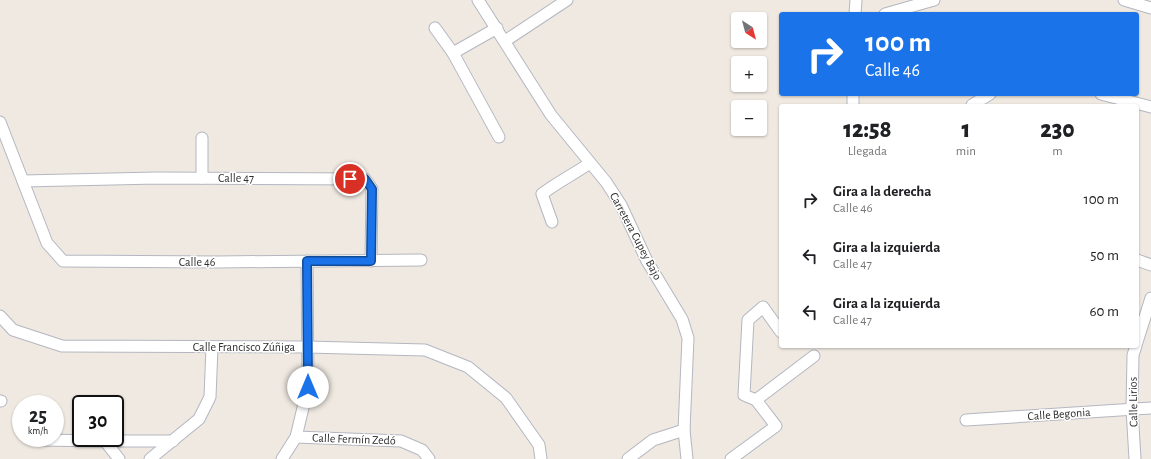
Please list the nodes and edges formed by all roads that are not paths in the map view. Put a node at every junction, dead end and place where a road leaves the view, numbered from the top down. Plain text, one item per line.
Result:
1 (478, 0) edge
2 (567, 0) edge
3 (856, 0) edge
4 (934, 0) edge
5 (1124, 0) edge
6 (1151, 8) edge
7 (855, 12) edge
8 (892, 12) edge
9 (436, 28) dead end
10 (497, 28) junction
11 (505, 41) junction
12 (453, 53) junction
13 (987, 96) edge
14 (1105, 96) edge
15 (1116, 102) edge
16 (974, 104) edge
17 (1130, 104) edge
18 (1139, 105) edge
19 (1151, 107) edge
20 (0, 122) edge
21 (499, 137) dead end
22 (202, 138) dead end
23 (590, 163) junction
24 (202, 178) junction
25 (23, 181) junction
26 (552, 222) dead end
27 (421, 260) dead end
28 (307, 261) junction
29 (371, 261) junction
30 (1139, 261) edge
31 (1151, 265) edge
32 (1151, 298) edge
33 (0, 316) edge
34 (779, 329) edge
35 (1139, 336) edge
36 (212, 347) junction
37 (307, 347) junction
38 (1135, 348) edge
39 (814, 356) dead end
40 (756, 400) junction
41 (1151, 408) edge
42 (1132, 409) junction
43 (966, 420) dead end
44 (684, 430) junction
45 (296, 437) junction
46 (124, 441) edge
47 (173, 441) junction
48 (110, 447) edge
49 (119, 459) edge
50 (150, 459) edge
51 (282, 459) edge
52 (429, 459) edge
53 (541, 459) edge
54 (628, 459) edge
55 (687, 459) edge
56 (731, 459) edge
57 (1135, 459) edge

1 - 10 street, Carretera Cupey Bajo
2 - 11 street
3 - 7 street
4 - 8 street
5 - 6 street
9 - 12 street
10 - 11 street, Carretera Cupey Bajo
10 - 12 street
11 - 23 street, Carretera Cupey Bajo
12 - 21 street
13 - 16 street
14 - 15 street
15 - 17 street
18 - 19 street
20 - 25 street, Calle 46
22 - 24 street
23 - 26 street
23 - 44 street, Carretera Cupey Bajo
24 - 25 street, Calle 47
24 - 29 street, Calle 47
25 - 28 street, Calle 46
27 - 29 street, Calle 46
28 - 29 street, Calle 46
28 - 37 street
30 - 31 street
32 - 35 street
33 - 36 street, Calle Francisco Zúñiga
34 - 40 street
36 - 37 street, Calle Francisco Zúñiga
36 - 47 street
37 - 45 street
37 - 53 street, Calle Francisco Zúñiga
38 - 42 street, Calle Lirios
39 - 40 street
40 - 56 street
41 - 42 street, Calle Begonia
42 - 43 street, Calle Begonia
42 - 57 street, Calle Lirios
44 - 54 street
44 - 55 street, Carretera Cupey Bajo
45 - 51 street
45 - 52 street, Calle Fermín Zedó
46 - 47 street
47 - 50 street
48 - 49 street

